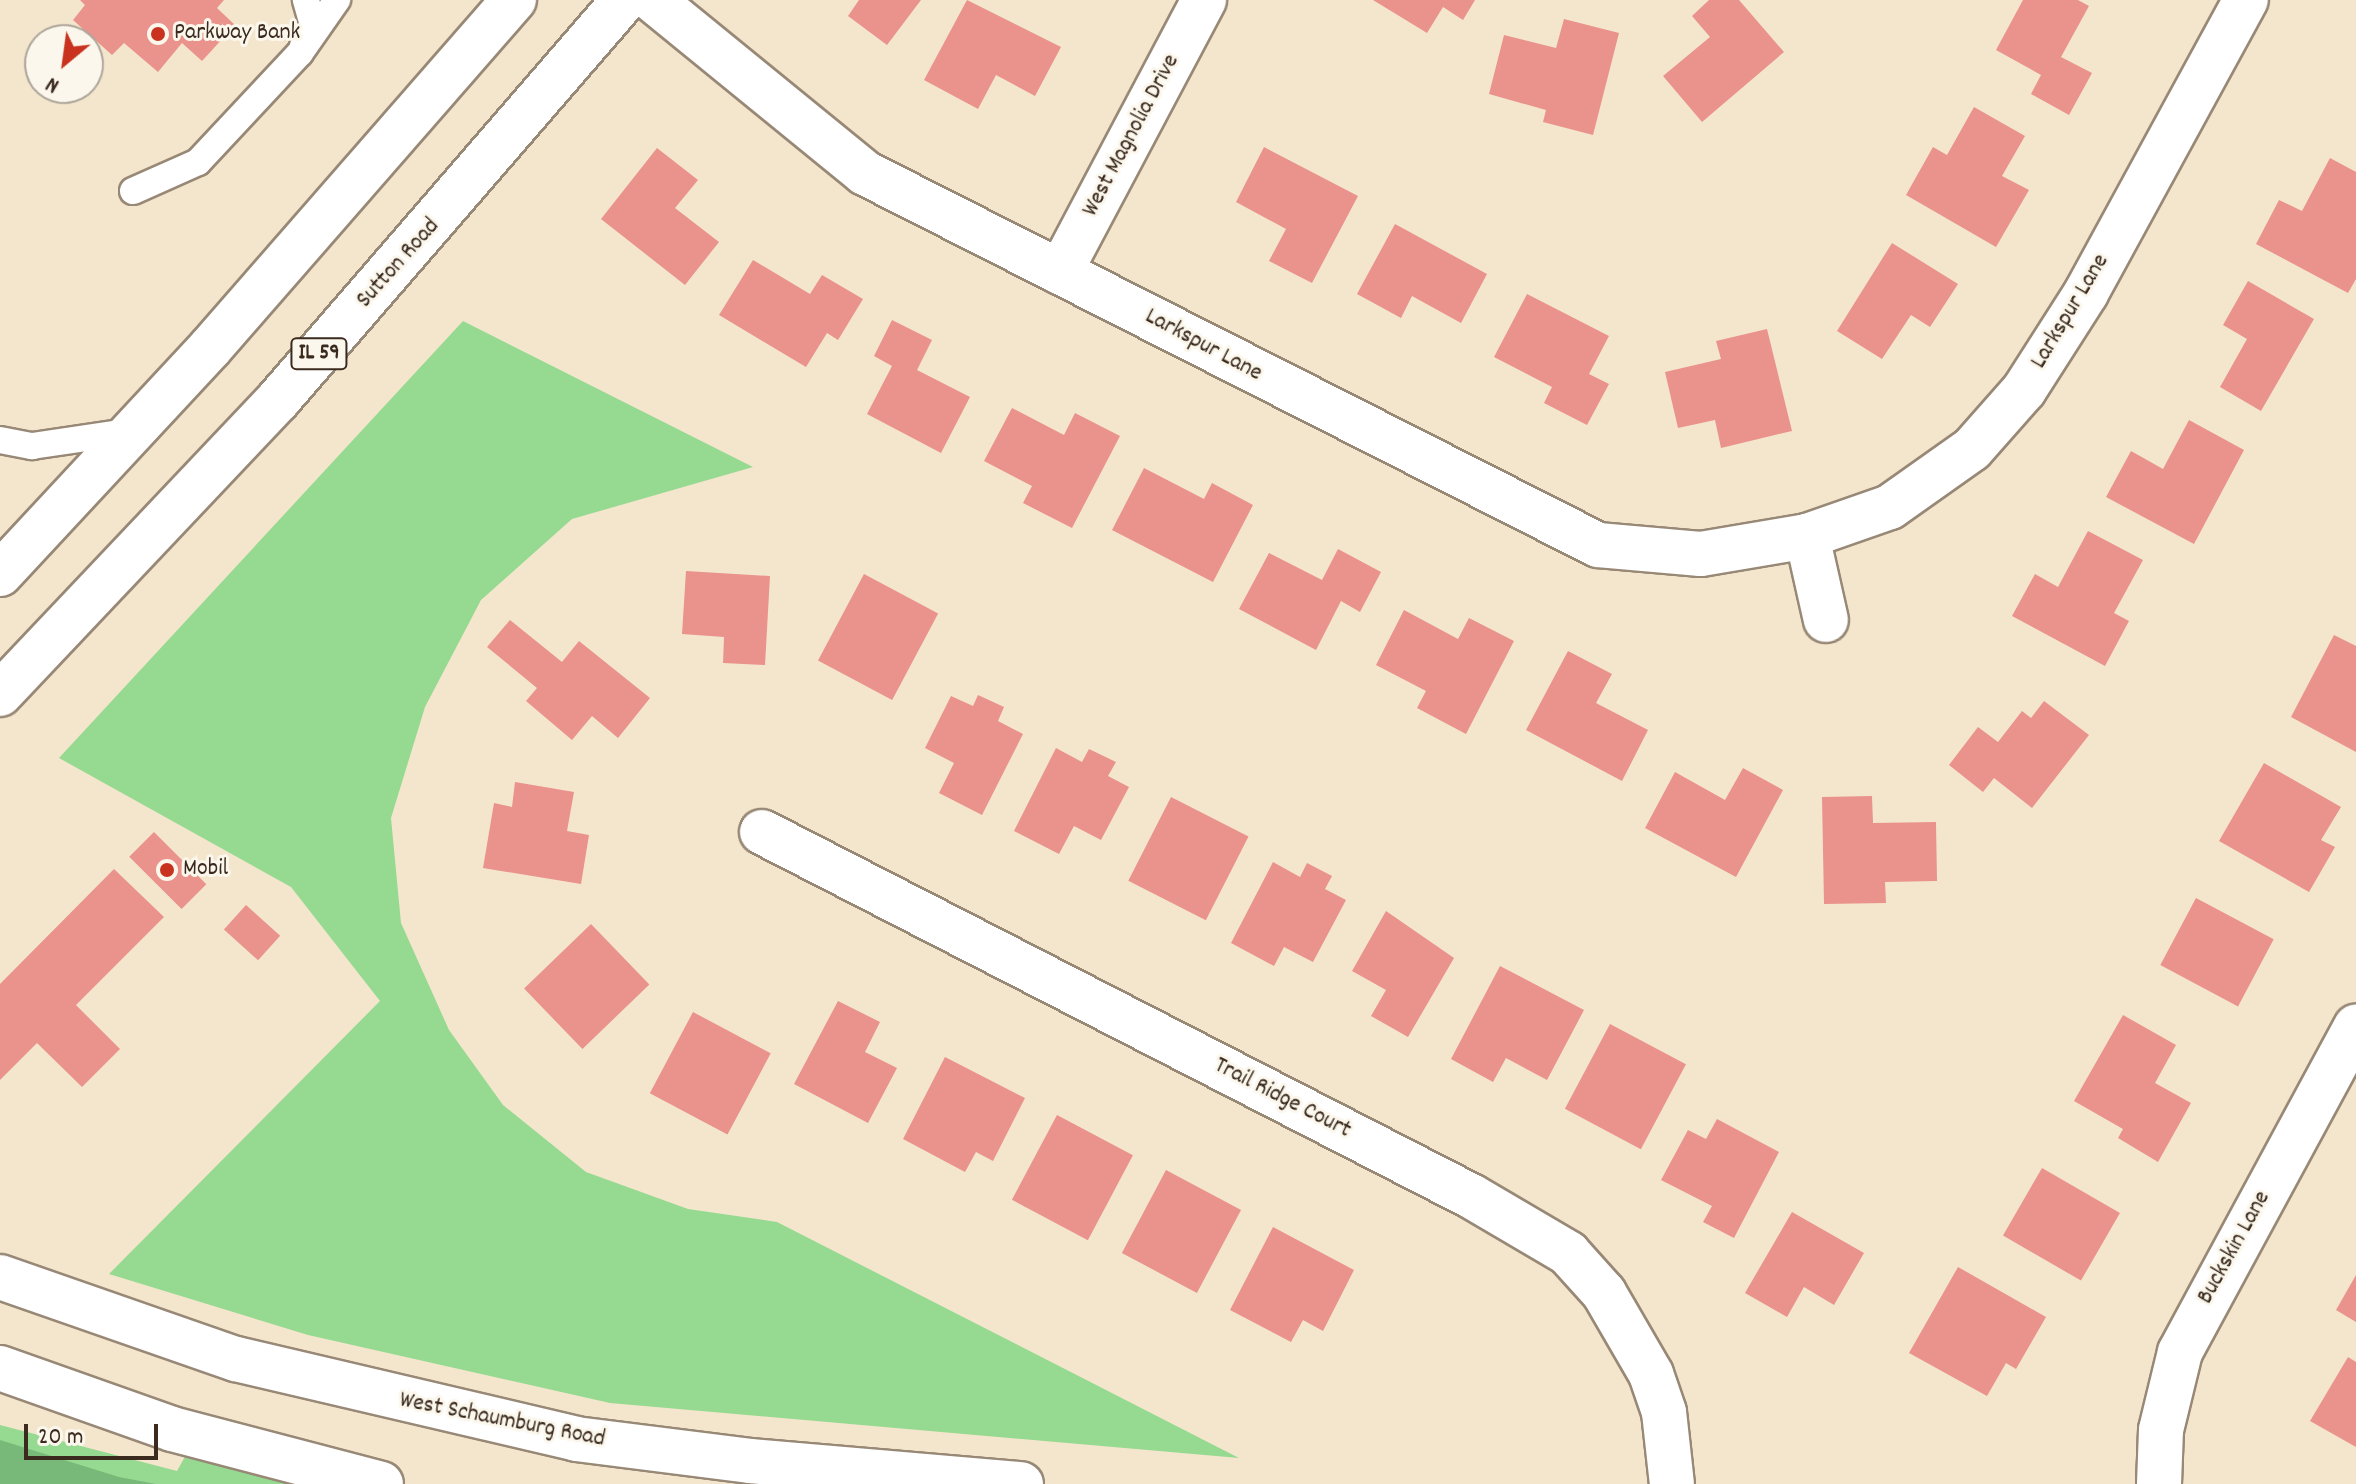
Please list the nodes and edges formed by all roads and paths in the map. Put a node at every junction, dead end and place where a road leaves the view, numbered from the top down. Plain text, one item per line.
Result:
1 (306, 0) edge
2 (514, 0) edge
3 (624, 0) edge
4 (653, 0) edge
5 (1204, 0) edge
6 (2246, 0) edge
7 (329, 7) edge
8 (300, 53) junction
9 (133, 191) dead end
10 (1060, 272) junction
11 (133, 431) junction
12 (0, 440) edge
13 (1807, 536) junction
14 (0, 574) edge
15 (1826, 620) dead end
16 (0, 694) edge
17 (762, 832) dead end
18 (2356, 1027) edge
19 (0, 1277) edge
20 (0, 1368) edge
21 (381, 1484) edge
22 (1021, 1484) edge
23 (1672, 1484) edge
24 (2159, 1484) edge

1 - 8 lane
2 - 11 street
3 - 16 street, Sutton Road / IL 59
4 - 10 street, Larkspur Lane
5 - 10 street, West Magnolia Drive
6 - 13 street, Larkspur Lane
7 - 8 lane
8 - 9 lane
10 - 13 street, Larkspur Lane
11 - 12 lane
11 - 14 street
13 - 15 street
17 - 23 street, Trail Ridge Court
18 - 24 street, Buckskin Lane
19 - 22 street, West Schaumburg Road
20 - 21 street

